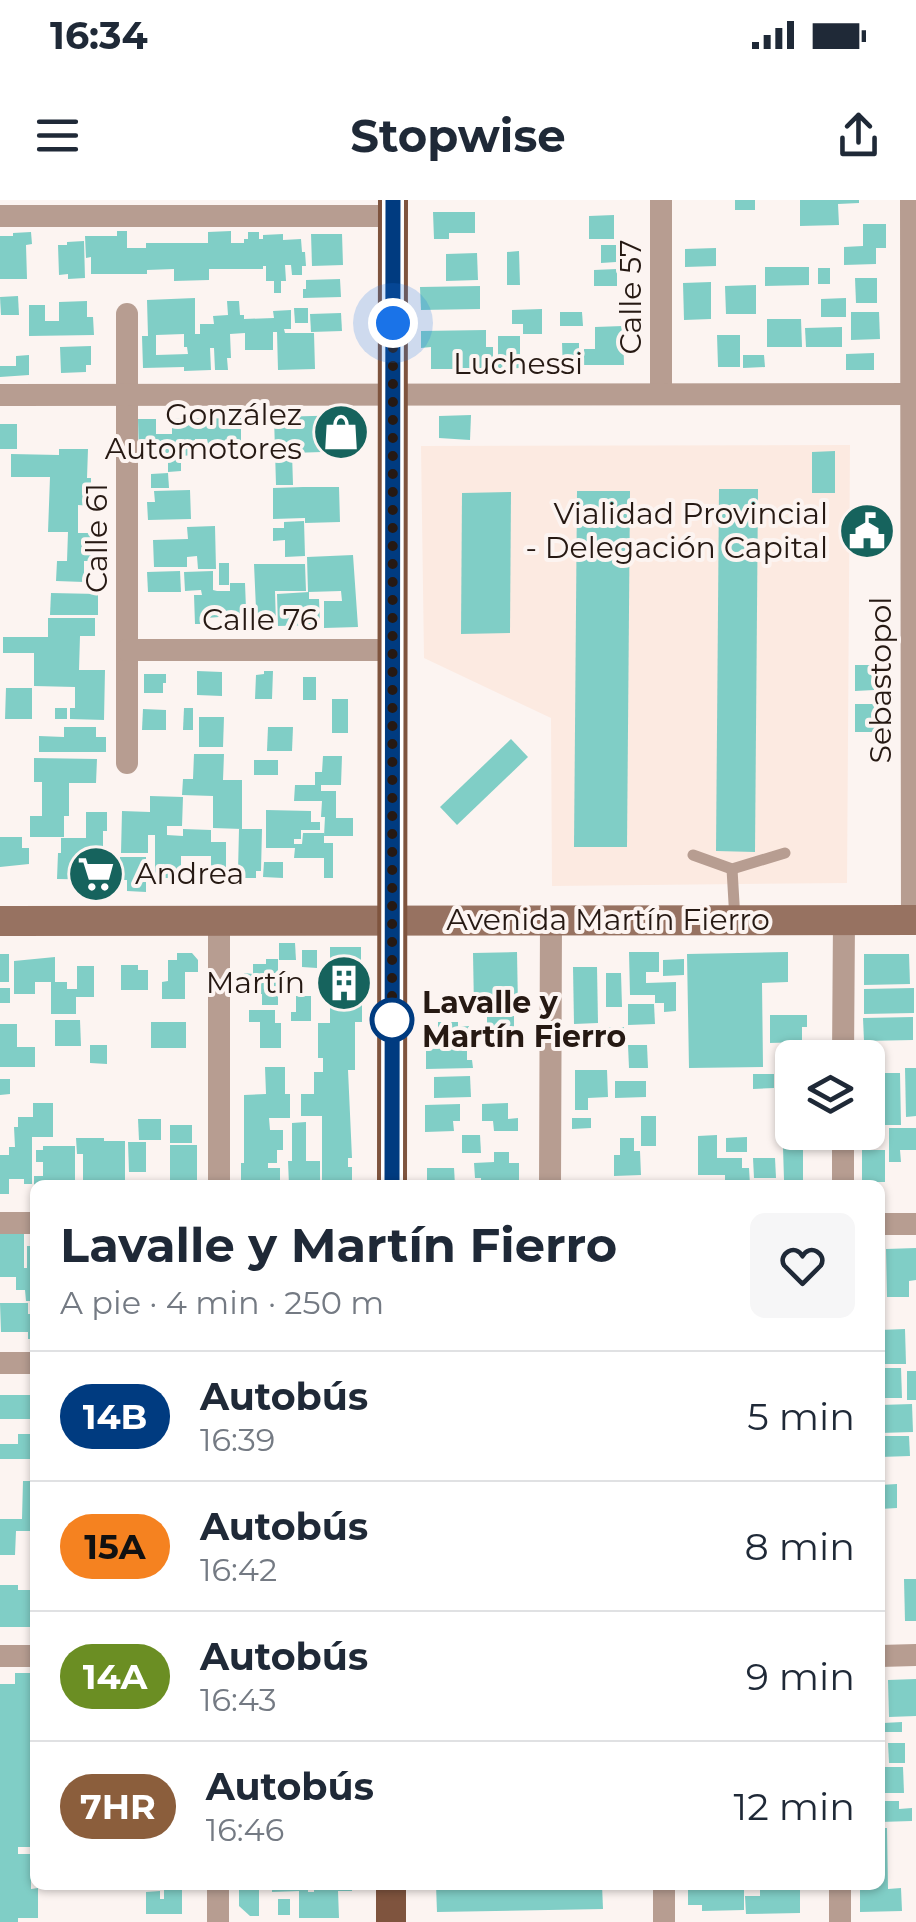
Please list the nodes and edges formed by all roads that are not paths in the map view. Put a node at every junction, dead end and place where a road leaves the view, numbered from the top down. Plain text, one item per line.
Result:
1 (661, 200) edge
2 (911, 200) edge
3 (393, 208) edge
4 (0, 216) edge
5 (127, 314) dead end
6 (393, 394) junction
7 (661, 394) junction
8 (913, 394) edge
9 (0, 395) edge
10 (126, 395) junction
11 (913, 460) edge
12 (127, 650) junction
13 (392, 650) junction
14 (914, 650) edge
15 (127, 763) dead end
16 (785, 852) dead end
17 (693, 856) dead end
18 (732, 869) junction
19 (0, 920) edge
20 (219, 920) junction
21 (392, 920) junction
22 (550, 920) junction
23 (734, 920) junction
24 (844, 920) junction
25 (914, 920) edge
26 (843, 1040) edge
27 (843, 1150) edge
28 (219, 1180) edge
29 (392, 1180) edge
30 (550, 1180) edge
31 (843, 1180) edge
32 (0, 1223) edge
33 (30, 1223) edge
34 (885, 1224) edge
35 (916, 1224) edge
36 (0, 1363) edge
37 (30, 1364) edge
38 (0, 1656) edge
39 (30, 1656) edge
40 (885, 1656) edge
41 (916, 1656) edge
42 (218, 1890) edge
43 (391, 1890) edge
44 (664, 1890) edge
45 (840, 1890) edge
46 (218, 1922) edge
47 (391, 1922) edge
48 (664, 1922) edge
49 (840, 1922) edge

1 - 7 street, Calle 57
2 - 8 street, Sebastopol
3 - 4 street
3 - 6 main road
5 - 10 street, Calle 61
6 - 7 street, Luchessi
6 - 10 street, Luchessi
6 - 13 main road
7 - 8 street, Luchessi
8 - 11 street, Sebastopol
9 - 10 street, Luchessi
10 - 12 street, Calle 61
11 - 14 street, Sebastopol
12 - 13 street, Calle 76
12 - 15 street, Calle 61
13 - 21 main road
14 - 25 street, Sebastopol
16 - 18 lane
17 - 18 lane
18 - 23 lane
19 - 20 main road, Avenida Martín Fierro
20 - 21 main road, Avenida Martín Fierro
20 - 28 street
21 - 22 main road, Avenida Martín Fierro
21 - 29 main road
22 - 23 main road, Avenida Martín Fierro
22 - 30 street
23 - 24 main road, Avenida Martín Fierro
24 - 25 main road, Avenida Martín Fierro
24 - 26 street
27 - 31 street
32 - 33 street
34 - 35 street
36 - 37 street
38 - 39 street
40 - 41 street
42 - 46 street
43 - 47 main road
44 - 48 street
45 - 49 street

